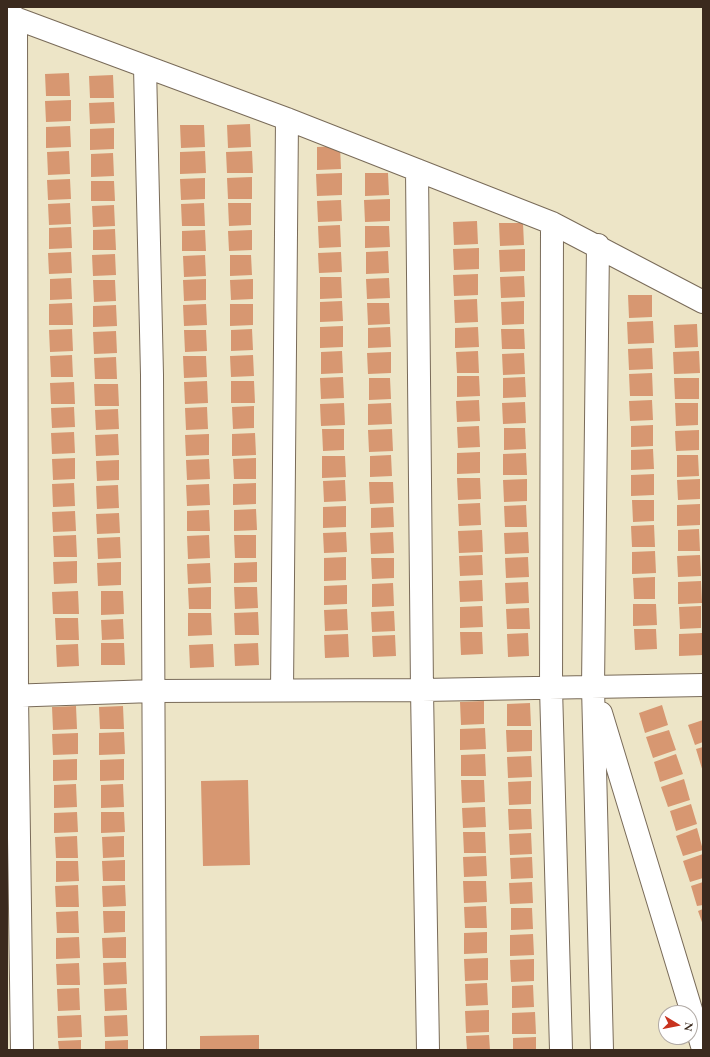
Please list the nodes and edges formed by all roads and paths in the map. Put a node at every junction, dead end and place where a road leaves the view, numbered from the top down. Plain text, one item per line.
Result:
1 (12, 16) edge
2 (145, 67) junction
3 (287, 120) junction
4 (417, 170) junction
5 (552, 223) junction
6 (598, 245) junction
7 (703, 302) edge
8 (703, 685) edge
9 (593, 687) junction
10 (551, 688) junction
11 (282, 690) junction
12 (422, 690) junction
13 (153, 691) junction
14 (12, 696) edge
15 (703, 1049) edge
16 (22, 1050) edge
17 (155, 1050) edge
18 (428, 1050) edge
19 (561, 1050) edge
20 (602, 1050) edge

1 - 2 street
1 - 14 street
2 - 3 street
2 - 13 street
3 - 4 street
3 - 11 street
4 - 5 street
4 - 12 street
5 - 6 street
5 - 10 street
6 - 7 street
6 - 9 street
8 - 9 street
9 - 10 street
9 - 15 street
9 - 20 street
10 - 12 street
10 - 19 street
11 - 12 street
11 - 13 street
12 - 18 street
13 - 14 street
13 - 17 street
14 - 16 street

